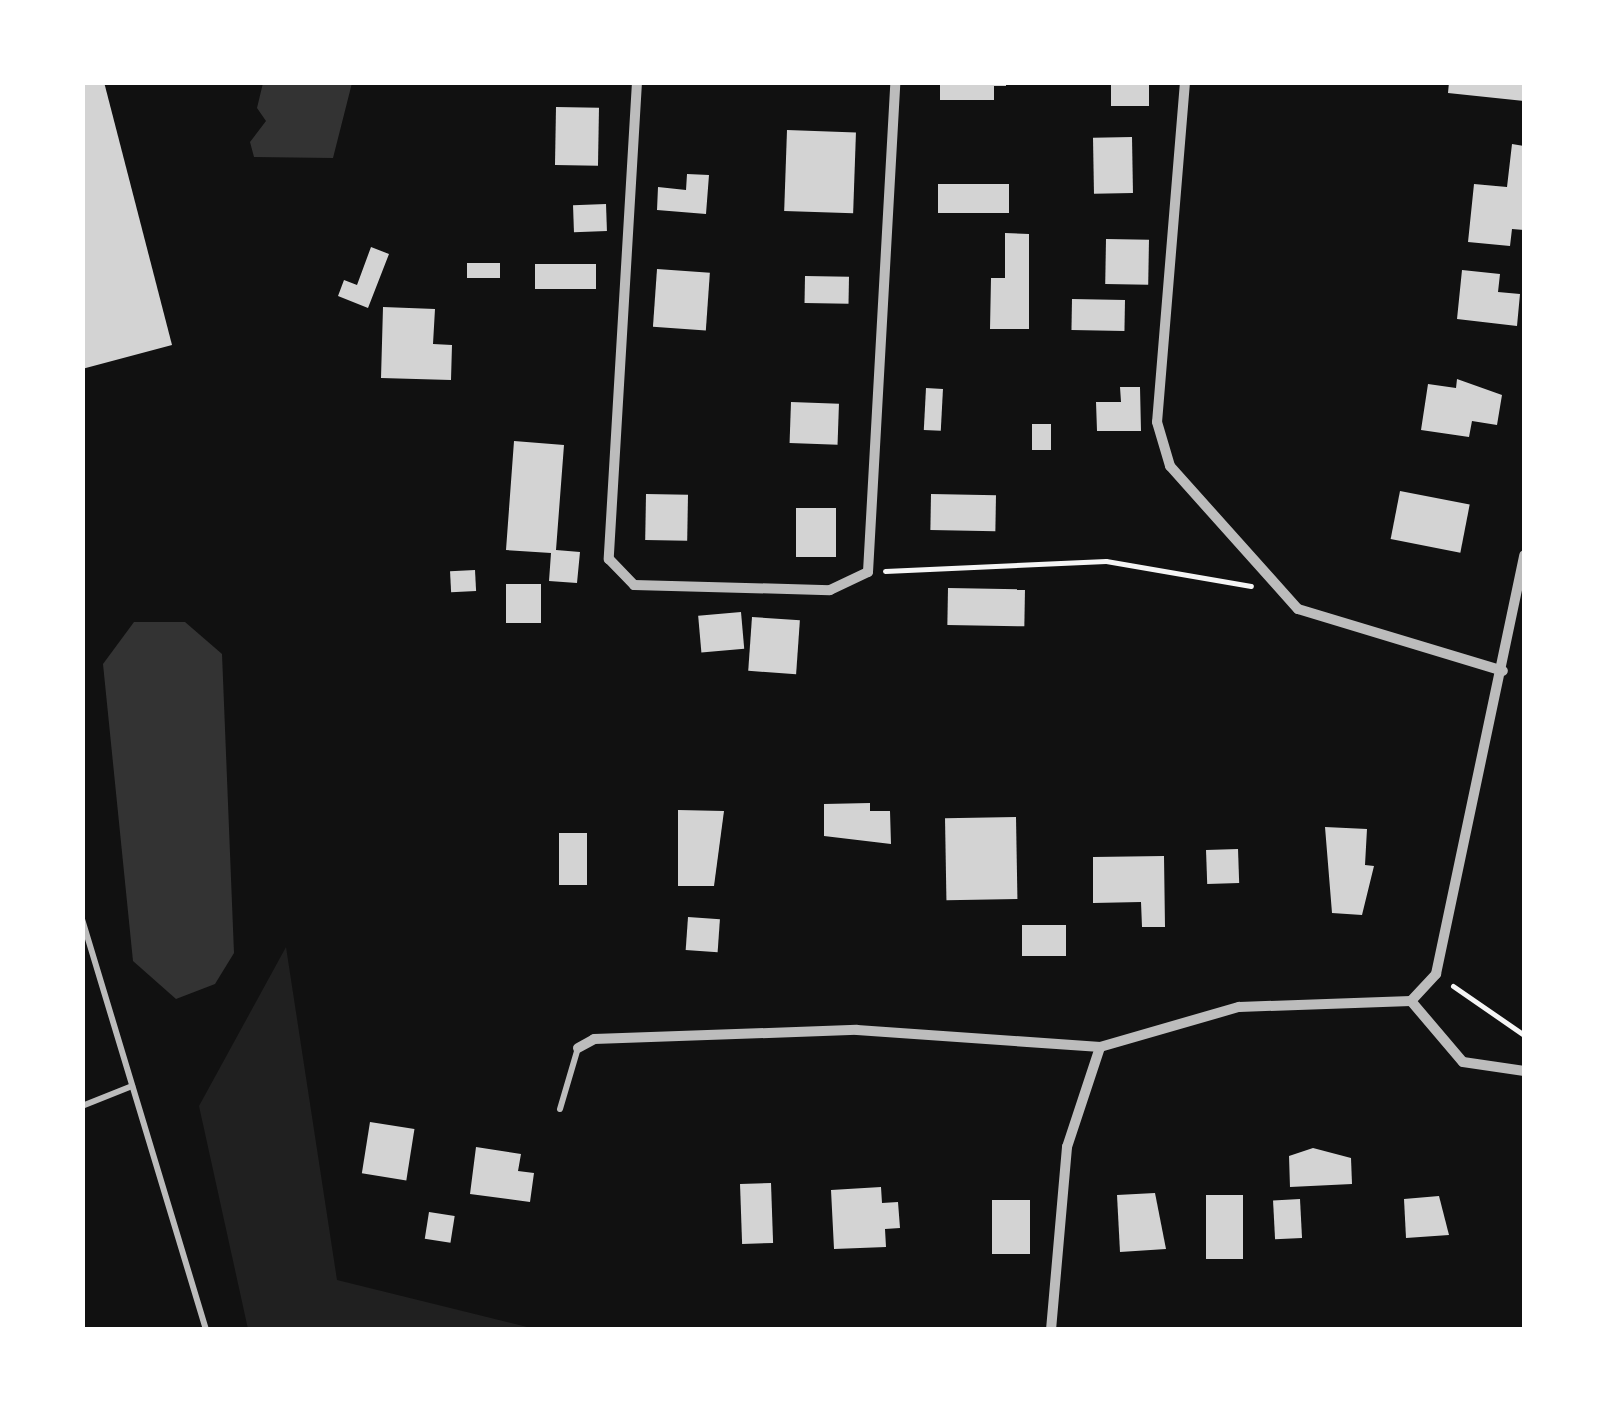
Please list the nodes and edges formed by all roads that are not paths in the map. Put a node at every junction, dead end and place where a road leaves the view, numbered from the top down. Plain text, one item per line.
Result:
1 (637, 82) edge
2 (895, 82) edge
3 (1185, 82) edge
4 (1524, 555) edge
5 (1503, 671) junction
6 (82, 919) edge
7 (1412, 1002) junction
8 (1100, 1047) junction
9 (578, 1048) joint
10 (1524, 1071) edge
11 (132, 1086) junction
12 (82, 1106) edge
13 (560, 1108) dead end
14 (206, 1330) edge
15 (1051, 1330) edge

1 - 2 street
3 - 5 street
4 - 5 street
5 - 7 street
6 - 11 lane
7 - 8 street
7 - 10 street
8 - 9 street
8 - 15 street
9 - 13 lane
11 - 12 lane
11 - 14 lane

